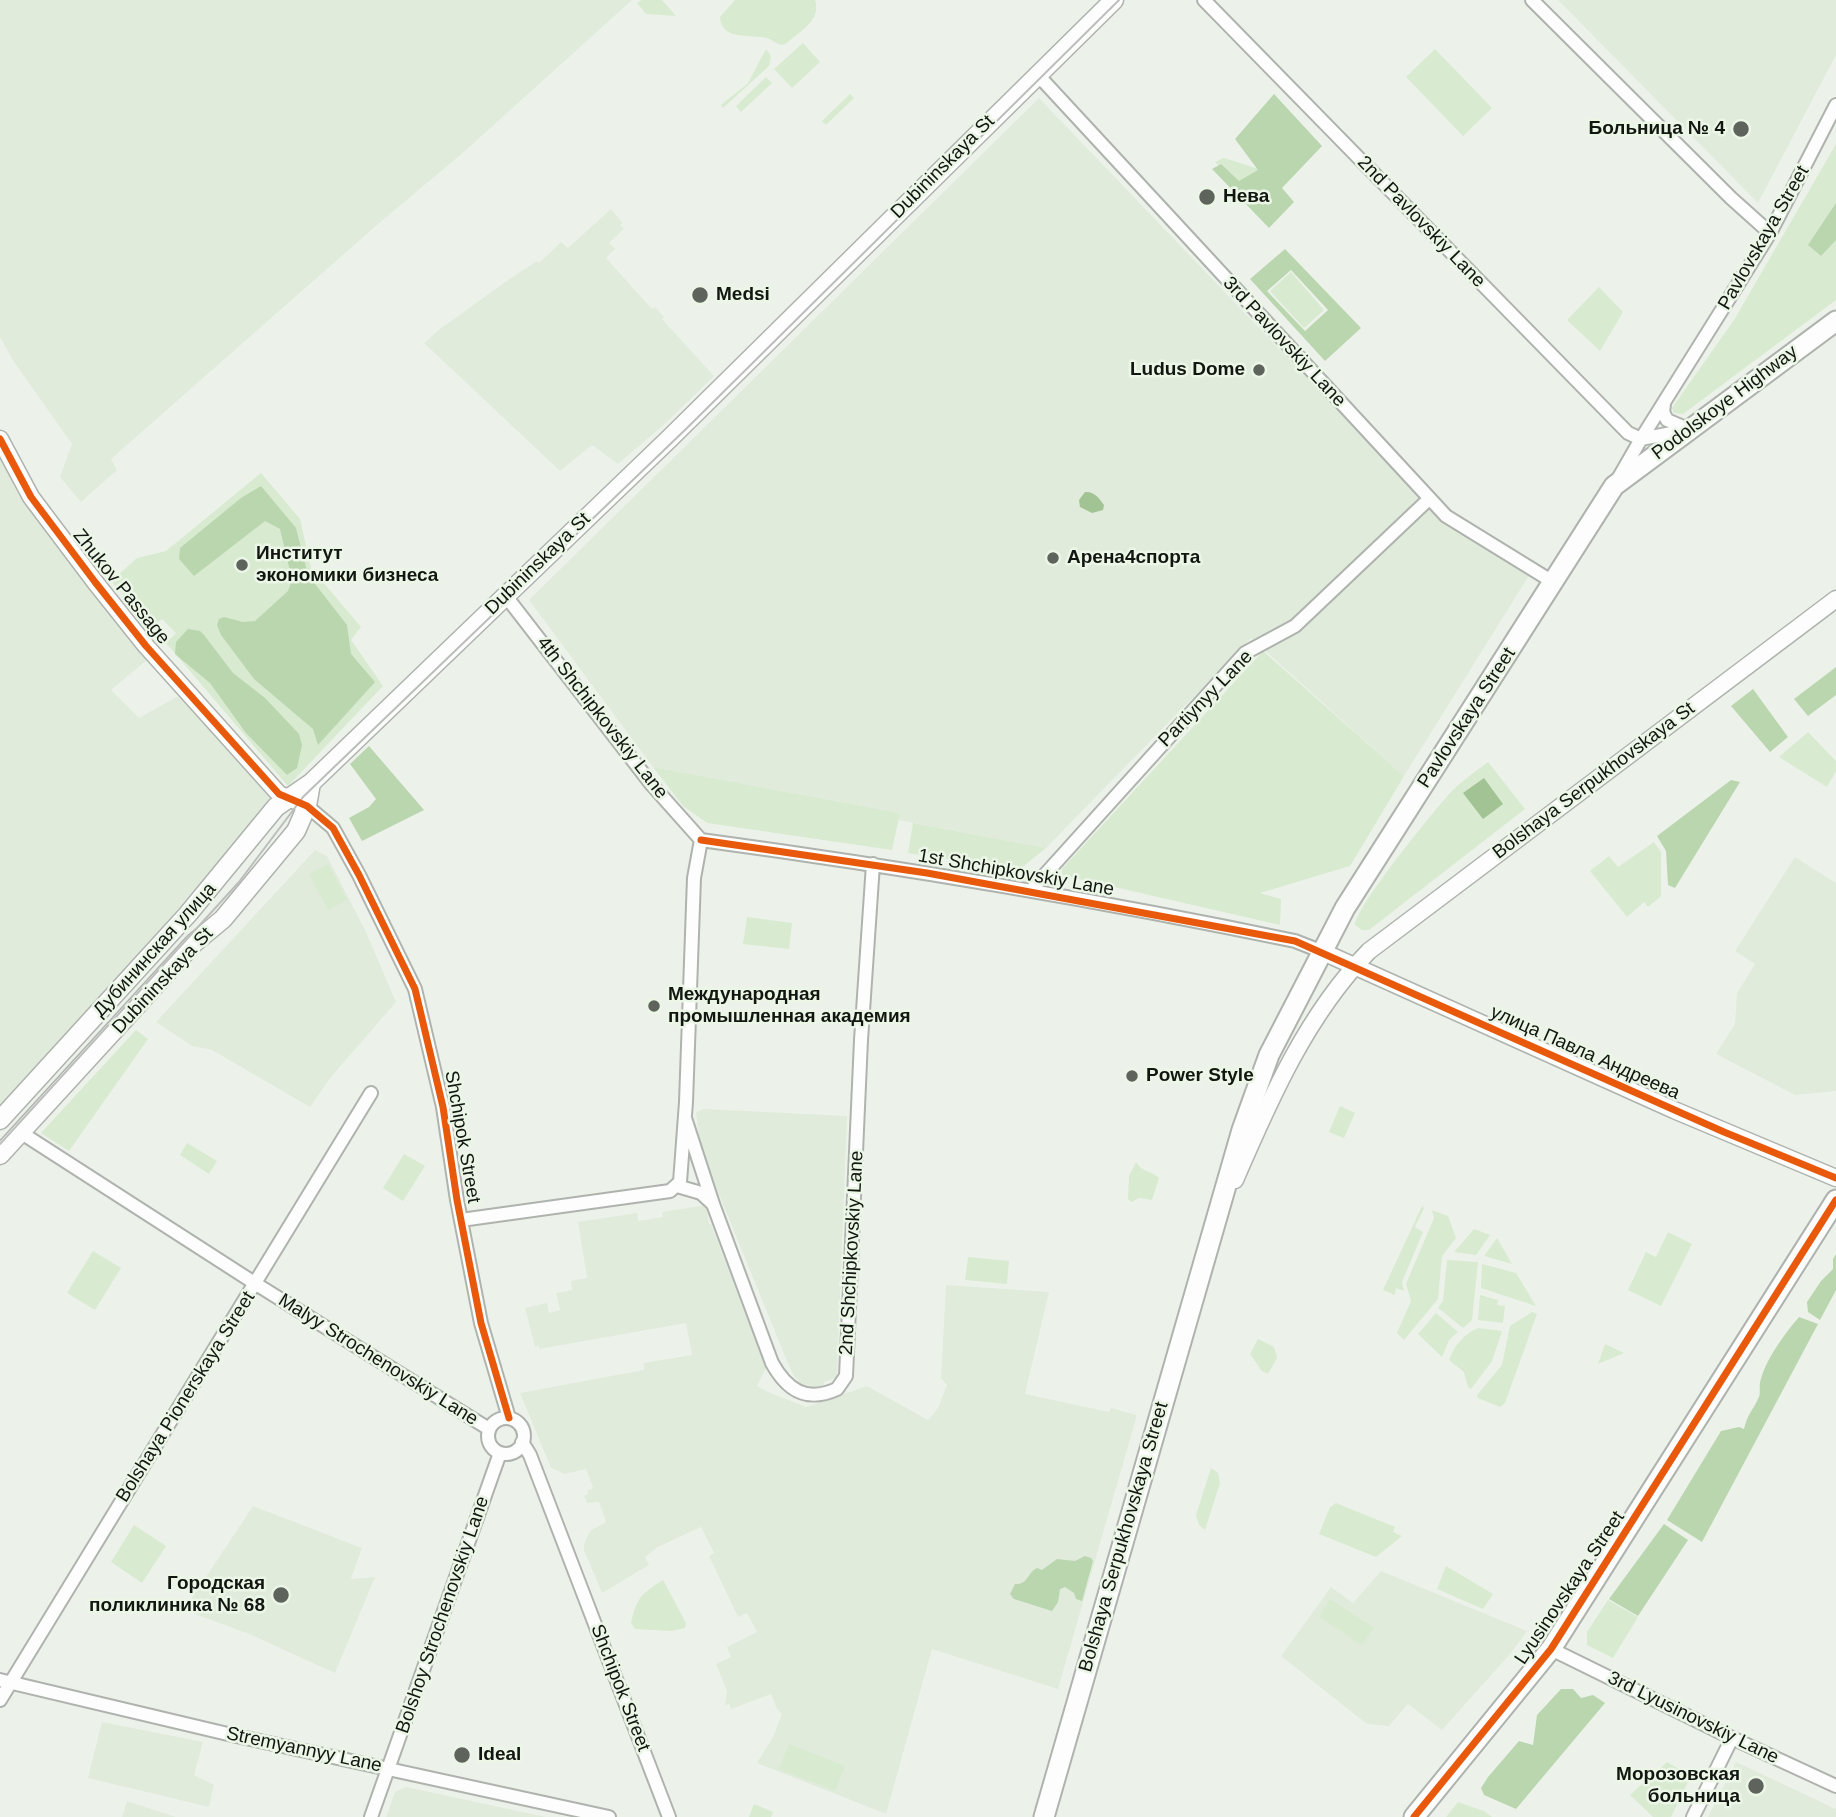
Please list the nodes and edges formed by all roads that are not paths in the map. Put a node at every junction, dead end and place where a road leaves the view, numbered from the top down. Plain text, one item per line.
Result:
1 (1114, 0) edge
2 (1204, 0) edge
3 (1532, 0) edge
4 (1037, 74) junction
5 (1836, 105) edge
6 (1770, 233) junction
7 (1836, 321) edge
8 (1665, 403) junction
9 (1689, 429) junction
10 (0, 439) edge
11 (1641, 439) junction
12 (1614, 486) junction
13 (1429, 499) junction
14 (1553, 582) junction
15 (505, 595) junction
16 (1836, 599) edge
17 (312, 783) junction
18 (283, 796) junction
19 (307, 806) junction
20 (701, 840) junction
21 (873, 864) junction
22 (1031, 890) junction
23 (1323, 951) junction
24 (1354, 966) junction
25 (372, 1093) dead end
26 (685, 1118) junction
27 (0, 1121) edge
28 (20, 1132) junction
29 (0, 1155) edge
30 (1836, 1178) edge
31 (677, 1186) junction
32 (1836, 1200) edge
33 (713, 1204) junction
34 (461, 1220) junction
35 (1204, 1256) junction
36 (256, 1284) junction
37 (509, 1418) junction
38 (489, 1429) junction
39 (522, 1442) junction
40 (500, 1453) junction
41 (1551, 1649) junction
42 (5, 1682) edge
43 (0, 1700) edge
44 (1732, 1738) junction
45 (387, 1769) junction
46 (1836, 1786) edge
47 (371, 1817) edge
48 (608, 1817) edge
49 (669, 1817) edge
50 (1044, 1817) edge
51 (1413, 1817) edge
52 (1693, 1817) edge

1 - 4 main road, Dubininskaya St
2 - 11 street, 2nd Pavlovskiy Lane
3 - 6 street
4 - 13 street, 3rd Pavlovskiy Lane
4 - 15 main road, Dubininskaya St
5 - 6 street, Pavlovskaya Street
6 - 8 street, Pavlovskaya Street
7 - 9 main road, Podolskoye Highway
8 - 9 street
8 - 11 street, Pavlovskaya Street
9 - 11 street
9 - 12 main road, Podolskoye Highway
10 - 18 street
11 - 12 street, Pavlovskaya Street
12 - 14 main road, Pavlovskaya Street
13 - 14 street, 3rd Pavlovskiy Lane
13 - 22 street, Partiynyy Lane
14 - 23 main road, Pavlovskaya Street
15 - 17 main road, Dubininskaya St
15 - 20 street, 4th Shchipkovskiy Lane
16 - 24 street, Bolshaya Serpukhovskaya St
17 - 18 main road, Дубининская улица
17 - 19 main road, Dubininskaya St
18 - 19 street
18 - 27 main road, Дубининская улица
19 - 28 main road, Dubininskaya St
19 - 34 street, Shchipok Street
20 - 21 street, 1st Shchipkovskiy Lane
20 - 26 street
21 - 22 street, 1st Shchipkovskiy Lane
21 - 33 street, 2nd Shchipkovskiy Lane
22 - 23 street, 1st Shchipkovskiy Lane
23 - 24 street, улица Павла Андреева
23 - 35 main road, Bolshaya Serpukhovskaya Street
24 - 30 street, улица Павла Андреева
24 - 35 street, Bolshaya Serpukhovskaya Street
25 - 36 street, Bolshaya Pionerskaya Street
26 - 31 street
26 - 33 street, 2nd Shchipkovskiy Lane
28 - 29 main road, Dubininskaya St
28 - 36 street, Malyy Strochenovskiy Lane
31 - 33 street
31 - 34 street
32 - 41 main road, Lyusinovskaya Street
34 - 37 street, Shchipok Street
35 - 50 main road, Bolshaya Serpukhovskaya Street
36 - 38 street, Malyy Strochenovskiy Lane
36 - 42 street, Bolshaya Pionerskaya Street
37 - 38 street
37 - 39 street
38 - 40 street
39 - 40 street
39 - 49 street, Shchipok Street
40 - 45 street, Bolshoy Strochenovskiy Lane
41 - 44 street, 3rd Lyusinovskiy Lane
41 - 51 main road, Lyusinovskaya Street
42 - 43 street, Bolshaya Pionerskaya Street
42 - 45 street, Stremyannyy Lane
44 - 46 street, 3rd Lyusinovskiy Lane
44 - 52 street
45 - 47 street, Bolshoy Strochenovskiy Lane
45 - 48 street, Stremyannyy Lane

